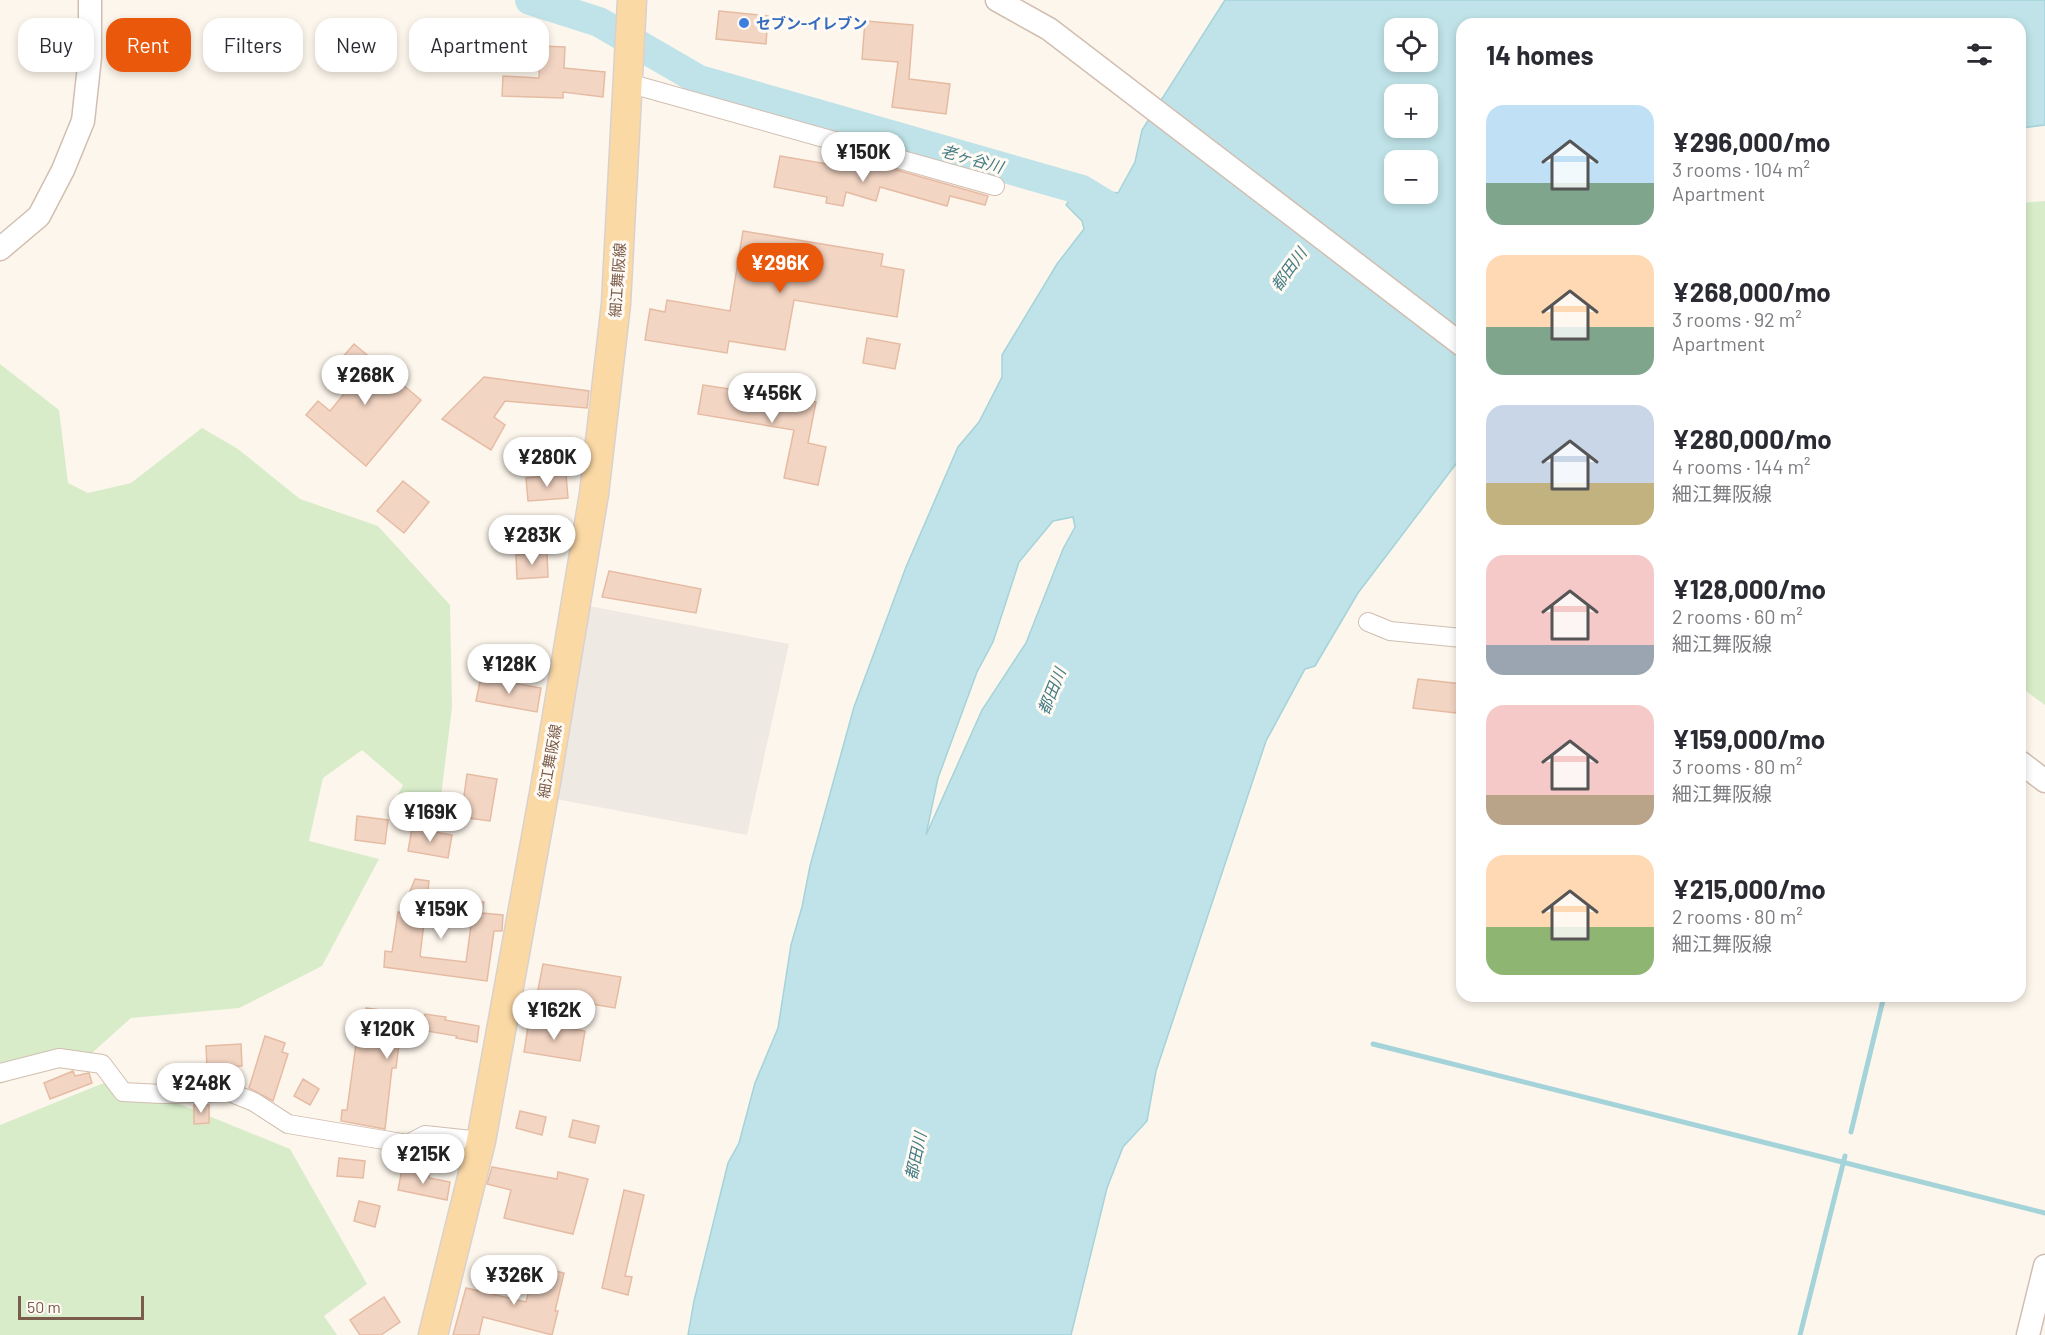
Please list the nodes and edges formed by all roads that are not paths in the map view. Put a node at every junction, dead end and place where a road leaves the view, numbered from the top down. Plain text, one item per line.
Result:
1 (90, 0) edge
2 (997, 0) edge
3 (632, 9) edge
4 (628, 73) junction
5 (995, 186) dead end
6 (0, 249) edge
7 (1456, 340) edge
8 (1368, 622) dead end
9 (1456, 637) edge
10 (2026, 767) edge
11 (2045, 781) edge
12 (0, 1073) edge
13 (481, 1141) junction
14 (2045, 1266) edge
15 (433, 1335) edge
16 (2028, 1335) edge

1 - 6 street
2 - 7 street
3 - 4 main road, 細江舞阪線
4 - 5 street
4 - 13 main road, 細江舞阪線
8 - 9 street
10 - 11 street
12 - 13 street
13 - 15 main road, 細江舞阪線
14 - 16 street

